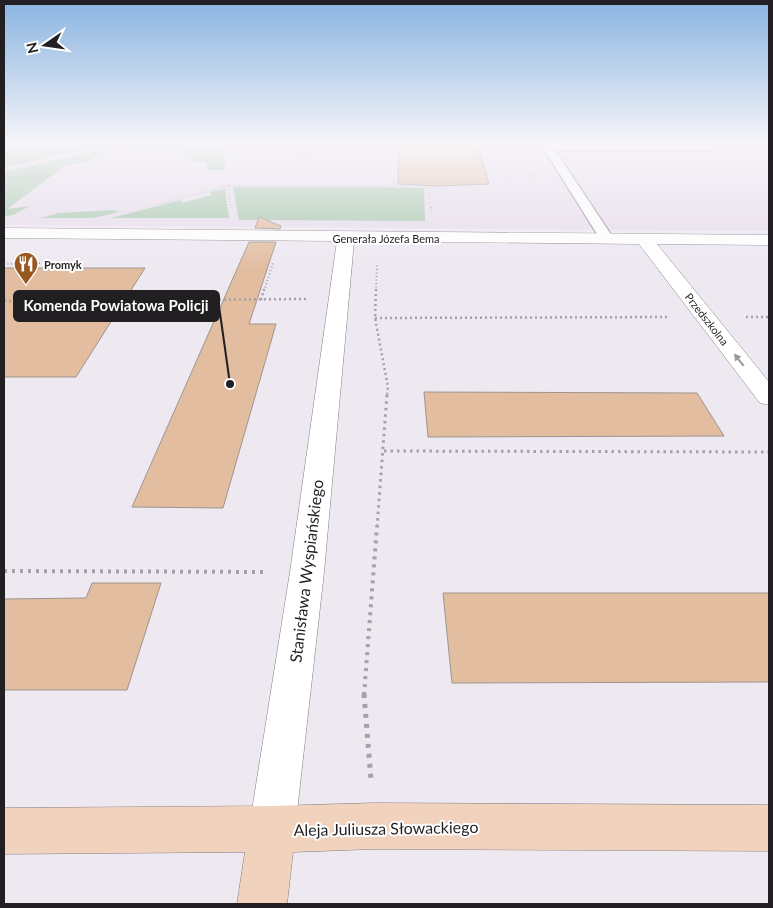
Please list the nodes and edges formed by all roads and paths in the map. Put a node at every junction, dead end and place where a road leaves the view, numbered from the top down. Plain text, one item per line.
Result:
1 (561, 185) edge
2 (228, 186) junction
3 (572, 186) joint
4 (147, 207) dead end
5 (231, 212) dead end
6 (431, 214) dead end
7 (8, 237) edge
8 (346, 238) junction
9 (378, 238) junction
10 (607, 240) junction
11 (645, 240) junction
12 (769, 240) edge
13 (339, 299) junction
14 (4, 301) edge
15 (706, 317) junction
16 (769, 317) edge
17 (375, 318) junction
18 (769, 398) edge
19 (384, 450) junction
20 (769, 452) edge
21 (4, 571) edge
22 (307, 572) junction
23 (375, 826) junction
24 (769, 828) edge
25 (272, 829) junction
26 (4, 830) edge
27 (262, 904) edge

1 - 3 path
2 - 4 path
2 - 5 path
2 - 6 path
3 - 10 lane
7 - 8 street, Generała Józefa Bema
8 - 9 street, Generała Józefa Bema
8 - 13 street, Stanisława Wyspiańskiego
9 - 10 street, Generała Józefa Bema
9 - 17 path
10 - 11 street, Generała Józefa Bema
11 - 12 street, Generała Józefa Bema
11 - 15 street, Przedszkolna
13 - 14 path
13 - 22 street, Stanisława Wyspiańskiego
15 - 16 path
15 - 17 path
18 -> 15 street, Przedszkolna
17 - 19 path
19 - 20 path
19 - 23 path
21 - 22 path
22 - 25 street, Stanisława Wyspiańskiego
23 - 24 street, Aleja Juliusza Słowackiego
23 - 25 street, Aleja Juliusza Słowackiego
25 - 26 street, Aleja Juliusza Słowackiego
25 - 27 street, Stanisława Wyspiańskiego

